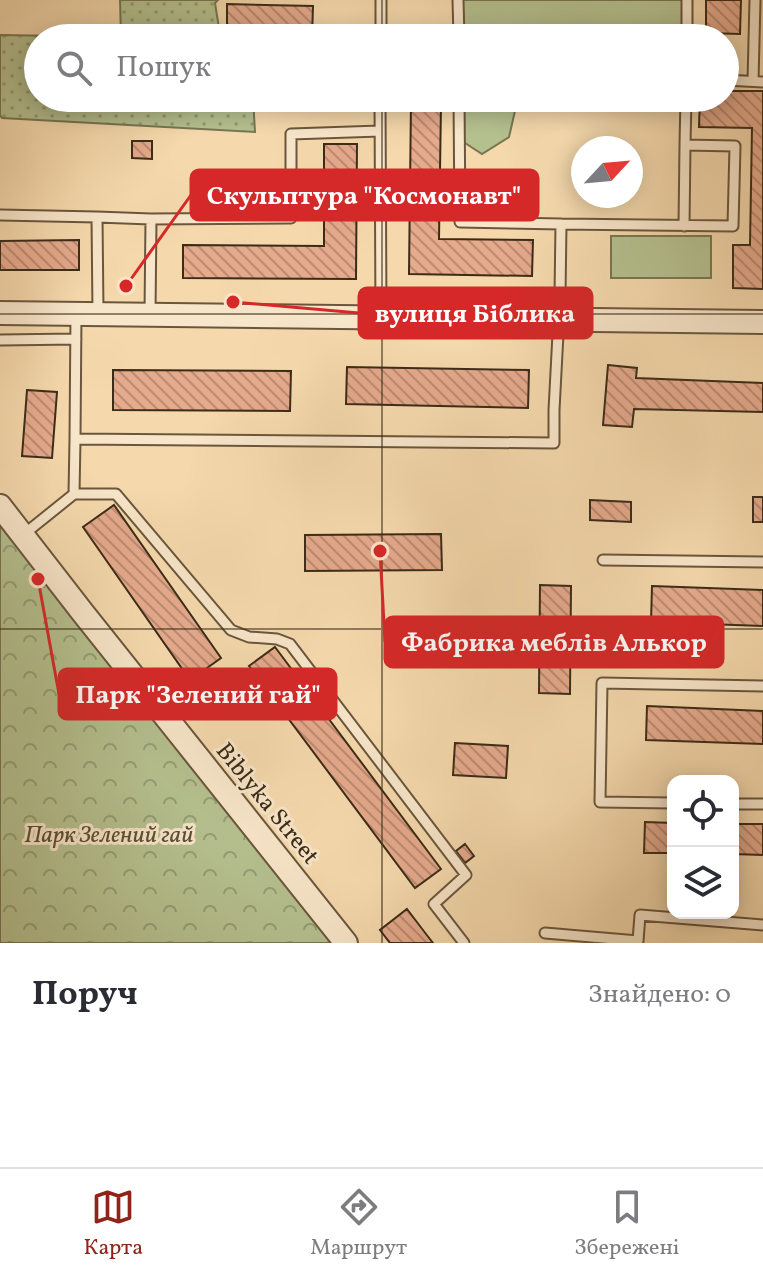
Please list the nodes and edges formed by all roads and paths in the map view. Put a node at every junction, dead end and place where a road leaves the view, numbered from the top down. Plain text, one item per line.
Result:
1 (381, 0) edge
2 (458, 0) edge
3 (687, 0) edge
4 (755, 0) edge
5 (381, 24) edge
6 (459, 24) edge
7 (687, 24) edge
8 (758, 81) edge
9 (380, 112) edge
10 (459, 112) edge
11 (686, 112) edge
12 (380, 131) junction
13 (685, 145) junction
14 (0, 215) edge
15 (97, 217) junction
16 (151, 219) junction
17 (561, 224) junction
18 (684, 226) junction
19 (0, 313) edge
20 (87, 314) junction
21 (150, 315) junction
22 (381, 318) junction
23 (559, 320) junction
24 (763, 322) edge
25 (76, 339) junction
26 (0, 340) edge
27 (75, 439) junction
28 (74, 494) junction
29 (0, 506) edge
30 (22, 536) junction
31 (603, 560) dead end
32 (763, 562) edge
33 (763, 686) edge
34 (667, 803) edge
35 (739, 804) edge
36 (763, 804) edge
37 (763, 925) edge
38 (545, 933) dead end
39 (346, 943) edge
40 (464, 943) edge

1 - 5 lane
2 - 6 lane
3 - 7 lane
4 - 8 lane
9 - 12 lane
10 - 17 lane
11 - 13 lane
12 - 16 lane
12 - 22 lane
13 - 18 lane
13 - 18 lane
14 - 15 lane
15 - 16 lane
15 - 20 lane
16 - 21 lane
17 - 18 lane
17 - 23 lane
19 - 20 street
20 - 21 street
20 - 25 lane
21 - 22 street
22 - 23 street
23 - 24 street
23 - 27 lane
25 - 26 lane
25 - 27 lane
27 - 28 lane
28 - 30 lane
28 - 40 lane
29 - 30 street, Biblyka Street
30 - 39 street, Biblyka Street
31 - 32 lane
33 - 34 lane
35 - 36 lane
37 - 38 lane

